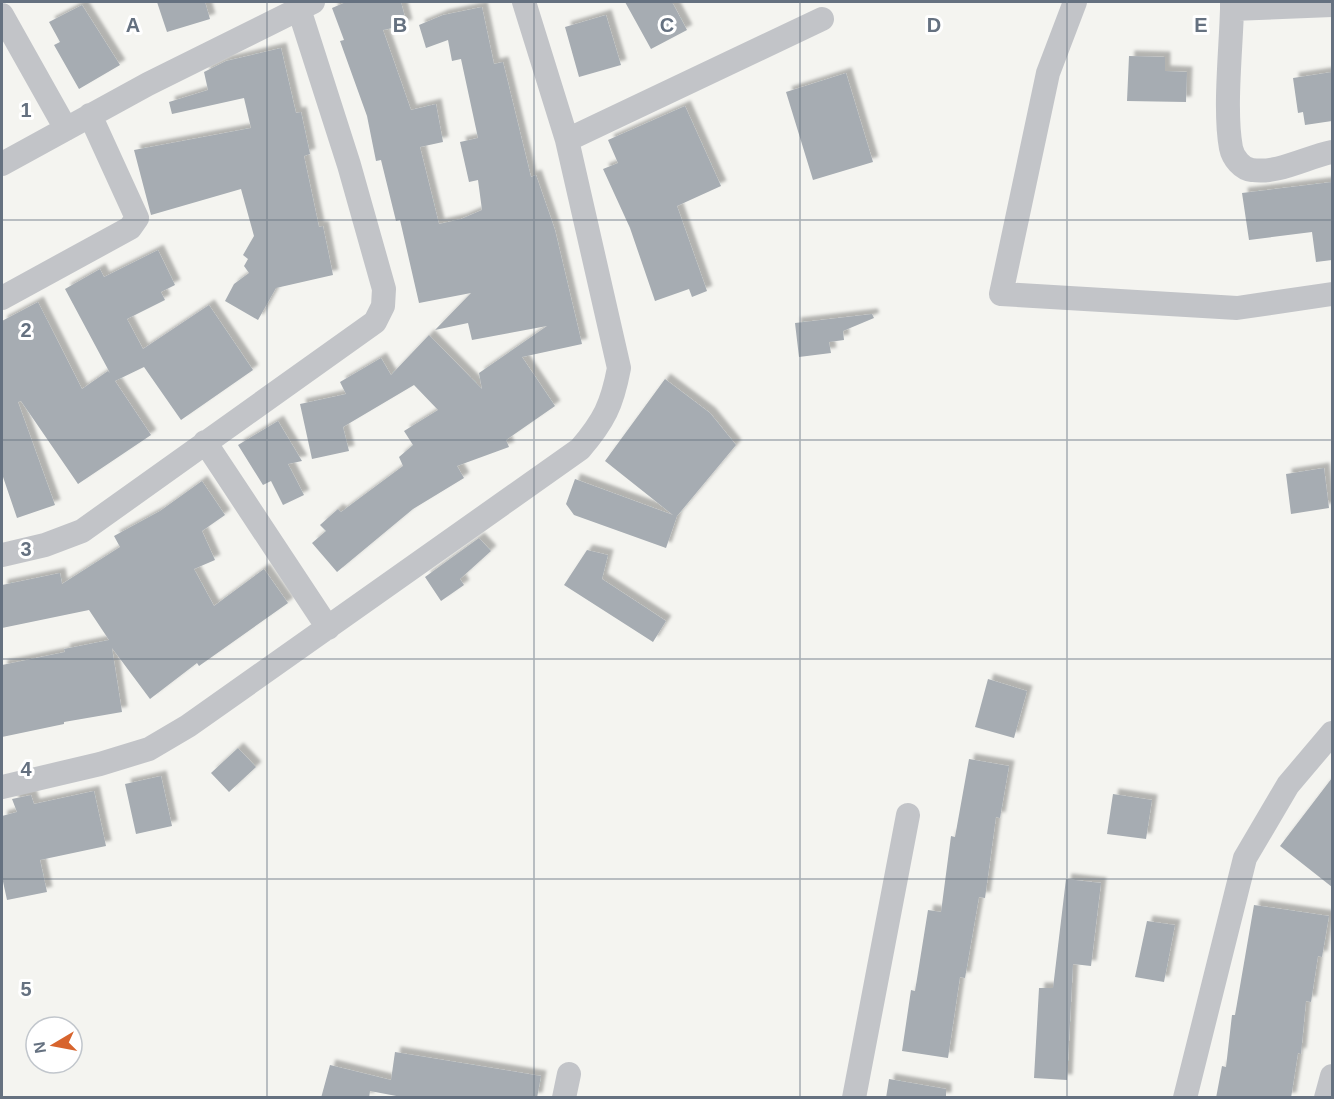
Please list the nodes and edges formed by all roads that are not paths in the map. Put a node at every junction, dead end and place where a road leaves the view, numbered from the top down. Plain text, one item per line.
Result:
1 (524, 2) edge
2 (1076, 2) edge
3 (306, 5) edge
4 (1232, 5) edge
5 (1332, 5) edge
6 (2, 15) edge
7 (822, 19) dead end
8 (90, 116) junction
9 (66, 129) junction
10 (567, 140) junction
11 (1332, 152) edge
12 (2, 164) edge
13 (1332, 294) edge
14 (2, 298) edge
15 (205, 442) junction
16 (2, 555) edge
17 (328, 628) junction
18 (1332, 733) edge
19 (2, 787) edge
20 (908, 816) dead end
21 (568, 1074) dead end
22 (1332, 1076) edge
23 (564, 1098) edge
24 (854, 1098) edge
25 (1185, 1098) edge
26 (1326, 1098) edge

1 - 10 street
2 - 13 street
3 - 8 street
3 - 15 street
4 - 5 street
4 - 11 street
6 - 9 street
7 - 10 street
8 - 9 street
8 - 14 street
9 - 12 street
10 - 17 street
15 - 16 street
15 - 17 street
17 - 19 street
18 - 25 street
20 - 24 street
21 - 23 street
22 - 26 street

